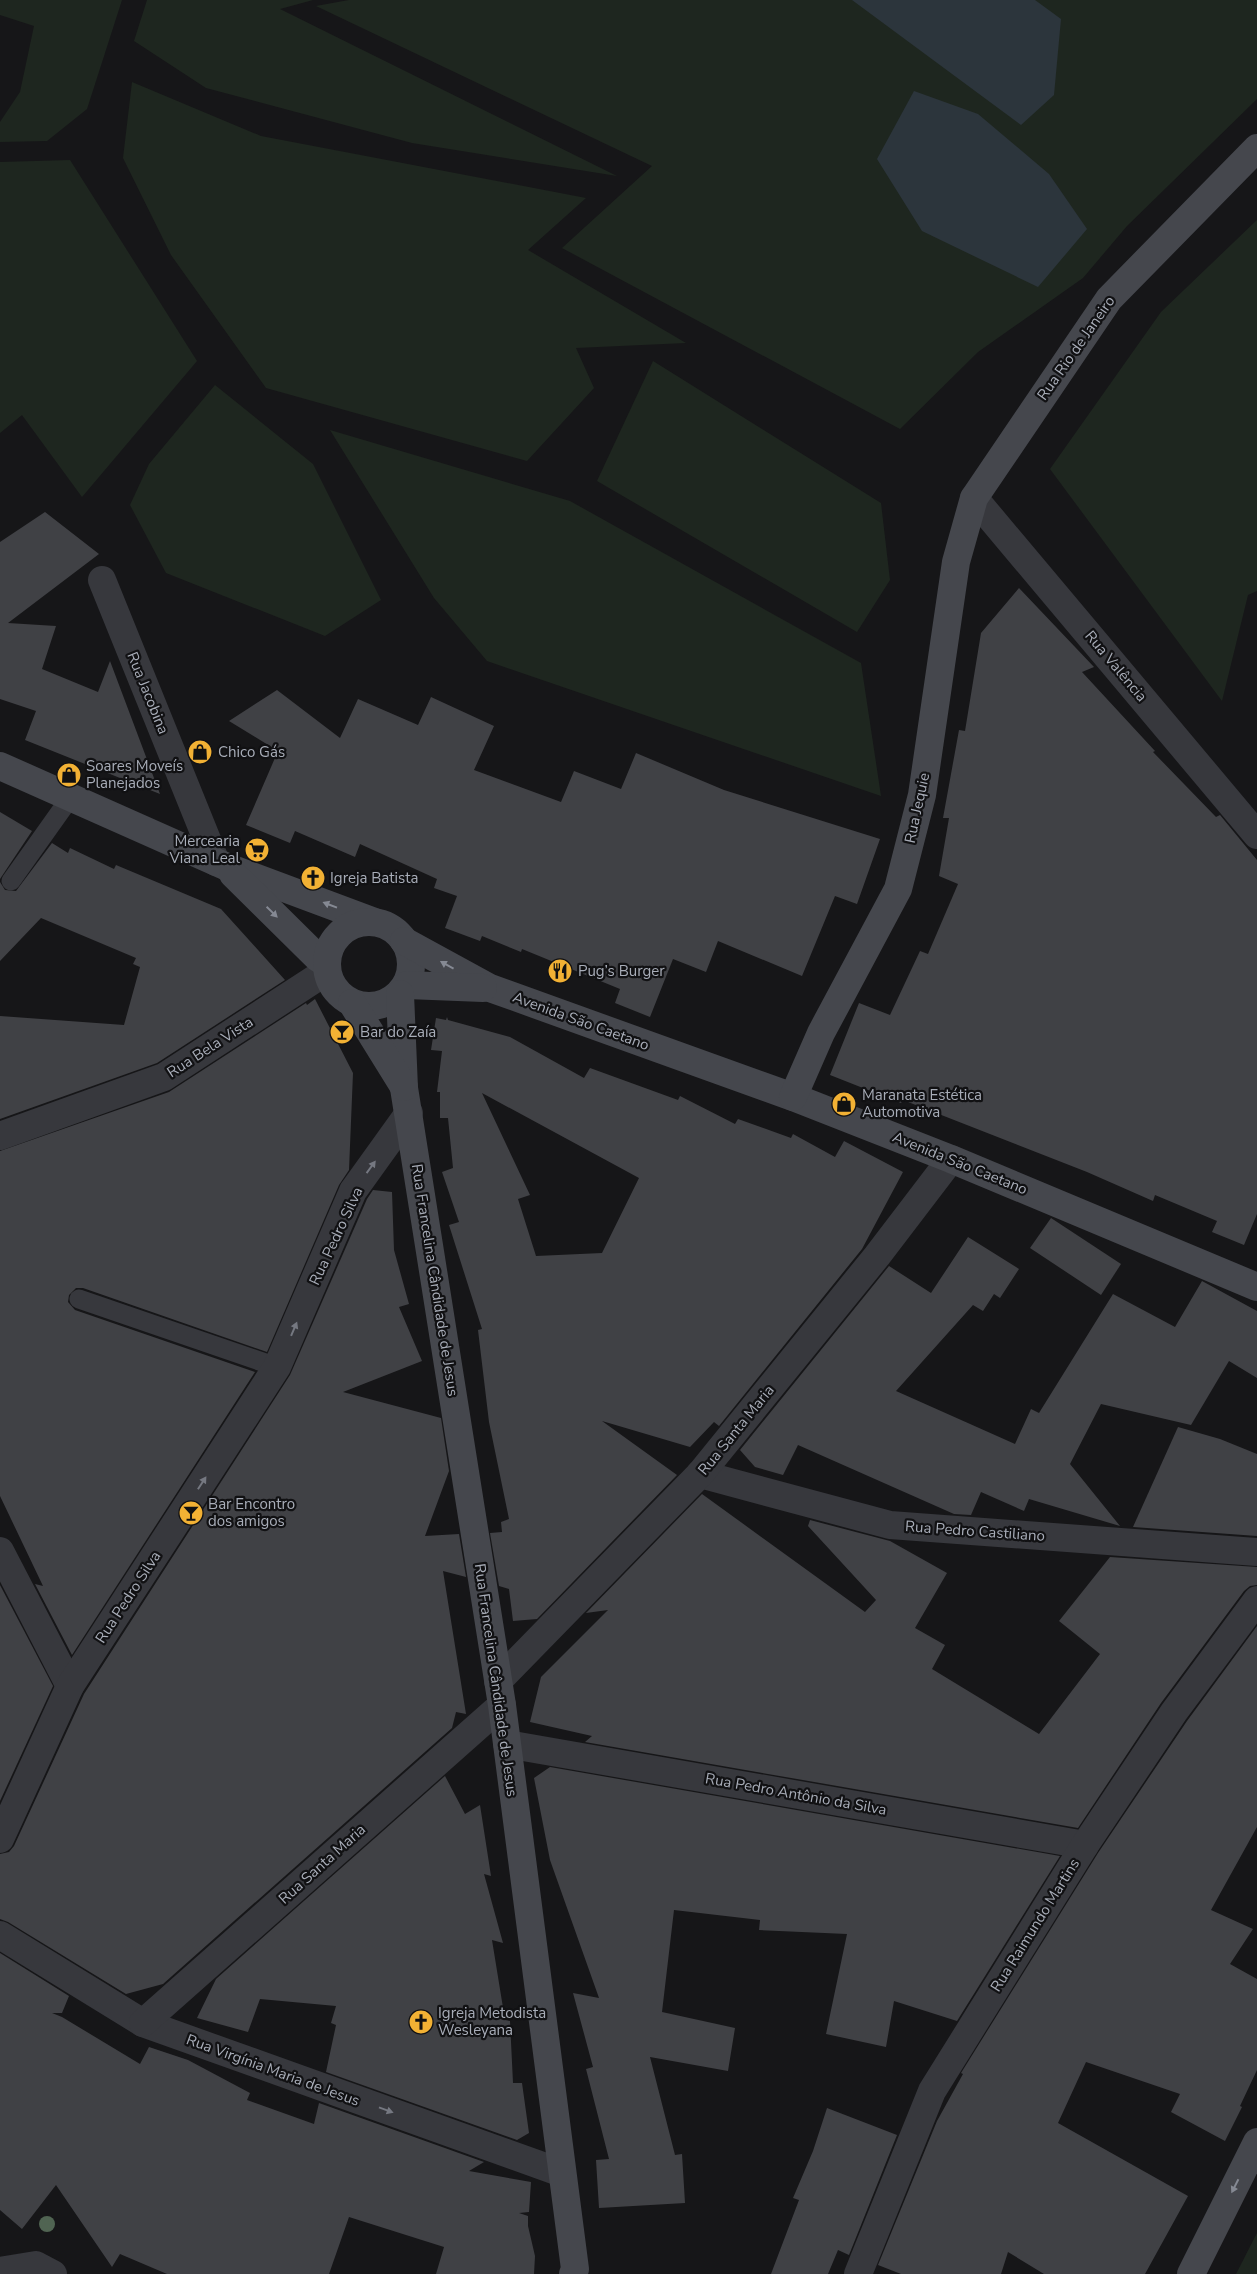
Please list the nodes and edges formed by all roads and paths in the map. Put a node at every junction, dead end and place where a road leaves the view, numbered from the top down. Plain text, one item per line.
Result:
1 (1257, 148) edge
2 (974, 498) junction
3 (102, 580) dead end
4 (0, 766) edge
5 (70, 798) junction
6 (1257, 835) edge
7 (220, 864) junction
8 (11, 880) dead end
9 (375, 922) junction
10 (404, 941) junction
11 (326, 967) junction
12 (490, 988) junction
13 (403, 989) junction
14 (352, 1003) junction
15 (793, 1097) junction
16 (407, 1101) junction
17 (0, 1136) edge
18 (951, 1159) junction
19 (1257, 1287) edge
20 (79, 1300) dead end
21 (278, 1367) junction
22 (700, 1474) junction
23 (0, 1551) edge
24 (1257, 1552) edge
25 (1257, 1600) edge
26 (70, 1686) junction
27 (500, 1693) junction
28 (506, 1744) junction
29 (0, 1839) edge
30 (1085, 1845) junction
31 (0, 1935) edge
32 (142, 2023) junction
33 (1257, 2142) edge
34 (562, 2173) junction
35 (0, 2271) edge
36 (53, 2274) edge
37 (573, 2274) edge
38 (858, 2274) edge
39 (1191, 2274) edge

1 - 2 street, Rua Rio de Janeiro
2 - 6 street, Rua Valência
2 - 15 street, Rua Jequie
3 - 7 street, Rua Jacobina
4 - 5 street
5 - 7 street
5 - 8 lane
9 -> 7 street
7 -> 11 street
9 - 10 street
9 - 11 street
12 -> 10 street
10 - 13 street
11 - 14 street
11 - 17 street, Rua Bela Vista
12 - 13 street
12 - 15 street, Avenida São Caetano
13 - 14 street
13 - 16 street, Rua Francelina Cândidade de Jesus
14 - 16 street
15 - 18 street, Avenida São Caetano
21 -> 16 street, Rua Pedro Silva
16 - 27 street, Rua Francelina Cândidade de Jesus
18 - 19 street, Avenida São Caetano
18 - 22 street, Rua Santa Maria
20 - 21 lane
26 -> 21 street, Rua Pedro Silva
22 - 24 street, Rua Pedro Castiliano
22 - 27 street, Rua Santa Maria
23 - 26 street
25 - 30 street, Rua Raimundo Martins
26 - 29 street, Rua Pedro Silva
27 - 28 street, Rua Francelina Cândidade de Jesus
27 - 32 street, Rua Santa Maria
28 - 30 street, Rua Pedro Antônio da Silva
28 - 34 street, Rua Francelina Cândidade de Jesus
30 - 38 street, Rua Raimundo Martins
31 - 32 street, Rua Virgínia Maria de Jesus
32 -> 34 street, Rua Virgínia Maria de Jesus
33 -> 39 street
34 - 37 street, Rua Francelina Cândidade de Jesus
35 - 36 street

